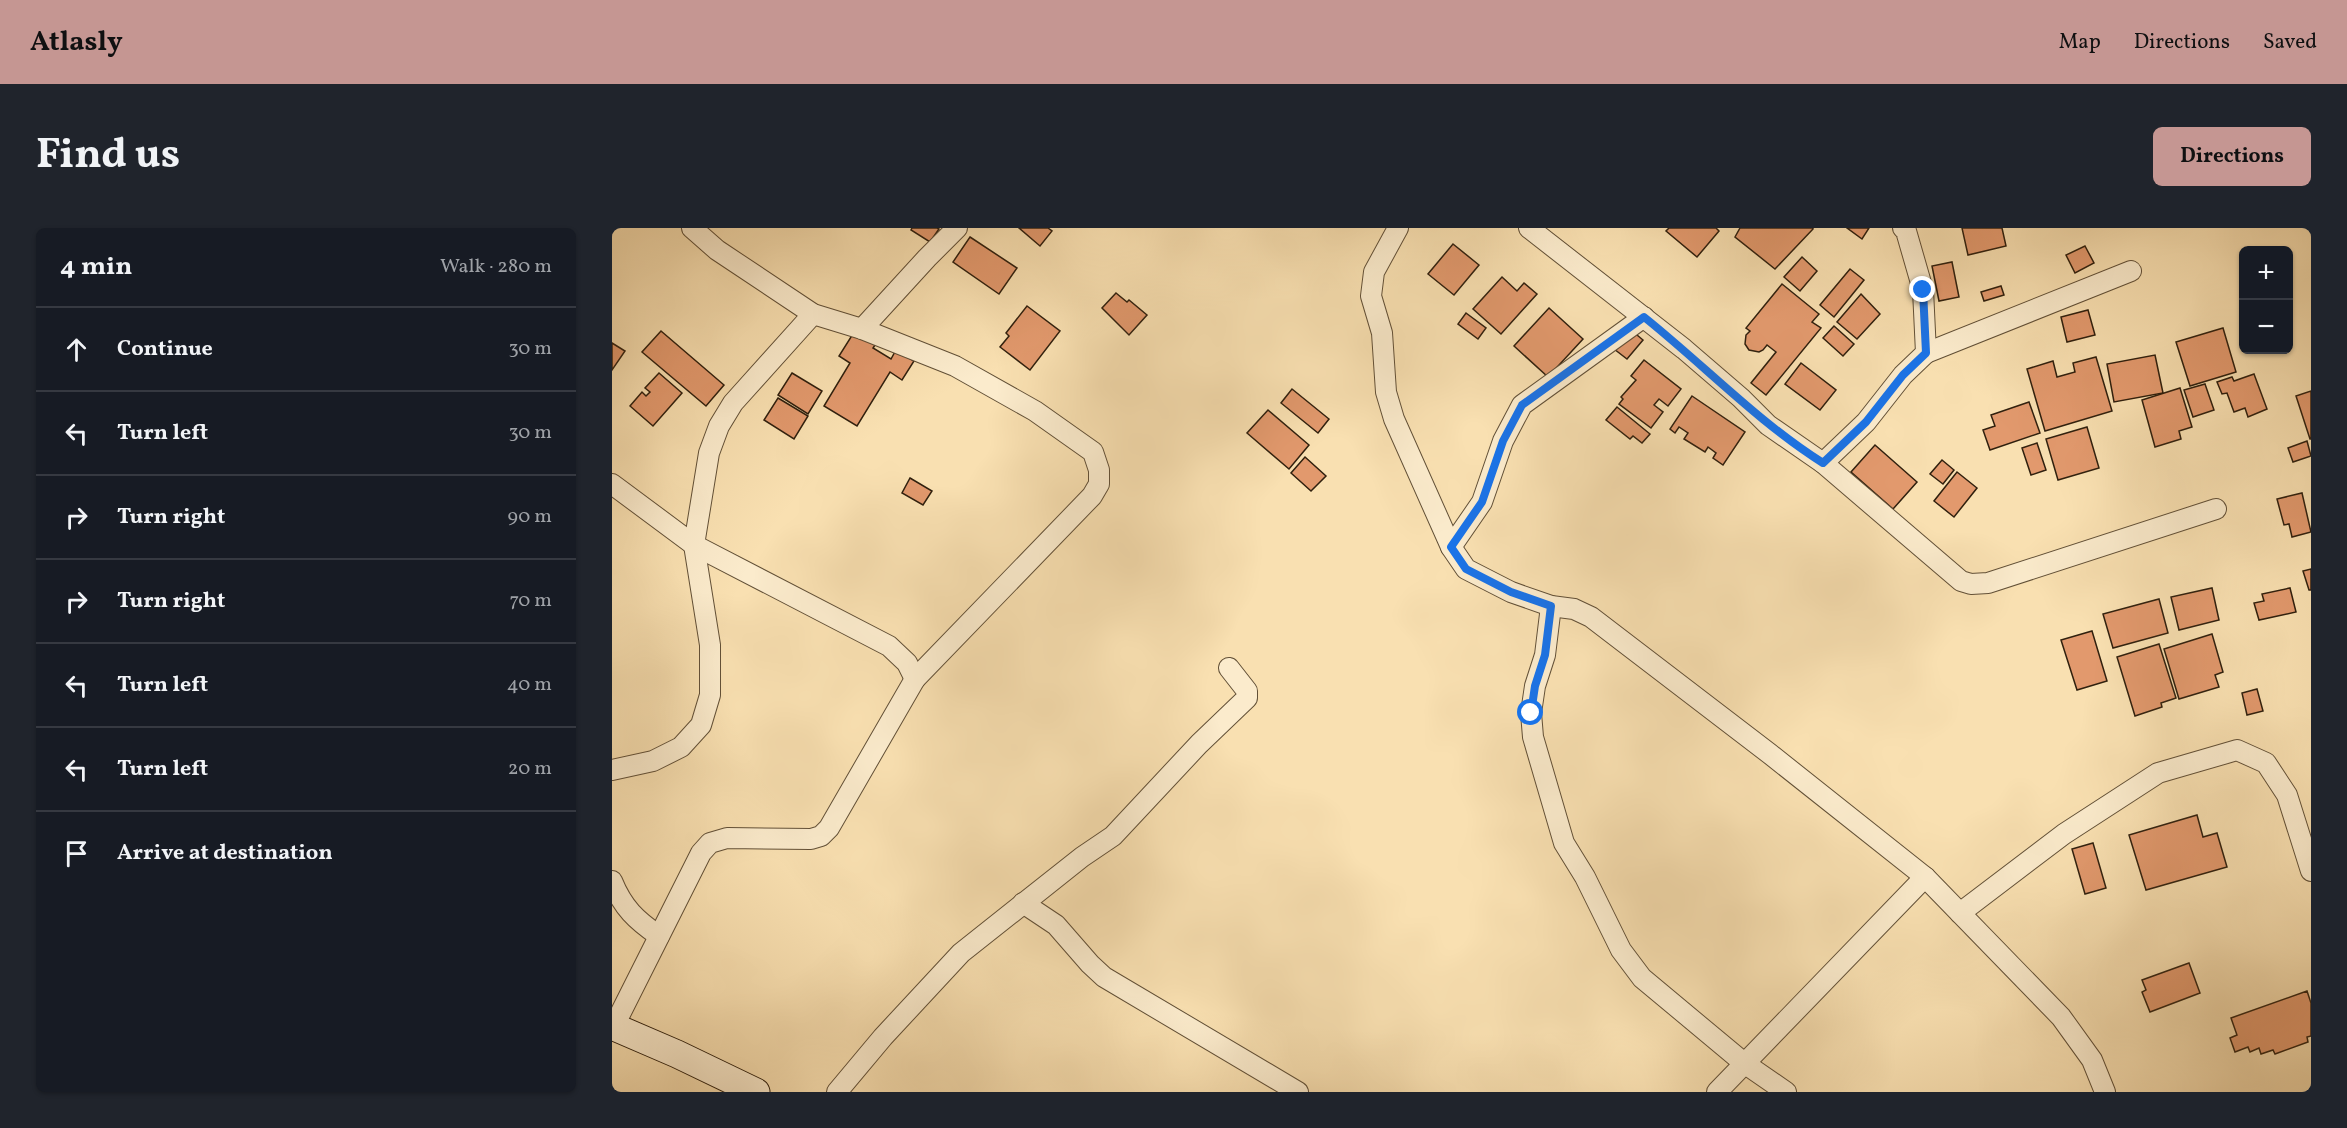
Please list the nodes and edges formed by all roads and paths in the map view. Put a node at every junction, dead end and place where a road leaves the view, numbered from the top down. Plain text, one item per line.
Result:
1 (692, 228) edge
2 (957, 228) edge
3 (1398, 228) edge
4 (1529, 228) edge
5 (1903, 228) edge
6 (2131, 271) dead end
7 (813, 314) junction
8 (1644, 317) junction
9 (862, 329) junction
10 (1926, 353) junction
11 (1823, 463) junction
12 (612, 484) edge
13 (2216, 509) dead end
14 (694, 545) junction
15 (1451, 547) junction
16 (1551, 606) junction
17 (1229, 668) dead end
18 (915, 679) junction
19 (612, 770) edge
20 (2311, 871) edge
21 (1925, 877) junction
22 (612, 881) edge
23 (1023, 903) junction
24 (1960, 913) junction
25 (659, 936) junction
26 (613, 1026) edge
27 (1744, 1063) junction
28 (756, 1092) edge
29 (837, 1092) edge
30 (1298, 1092) edge
31 (1717, 1092) edge
32 (1786, 1092) edge
33 (2105, 1092) edge

1 - 7 street
2 - 9 street
3 - 15 street
4 - 8 street
5 - 10 street
6 - 10 street
7 - 9 street
7 - 14 street
8 - 11 street
8 - 15 street
9 - 18 street
10 - 11 street
11 - 13 street
12 - 14 street
14 - 18 street
14 - 19 street
15 - 16 street
16 - 21 street
16 - 27 street
17 - 23 street
18 - 25 street
20 - 24 street
21 - 24 street
21 - 27 street
22 - 25 street
23 - 29 street
23 - 30 street
24 - 33 street
25 - 26 street
26 - 28 street
27 - 31 street
27 - 32 street

